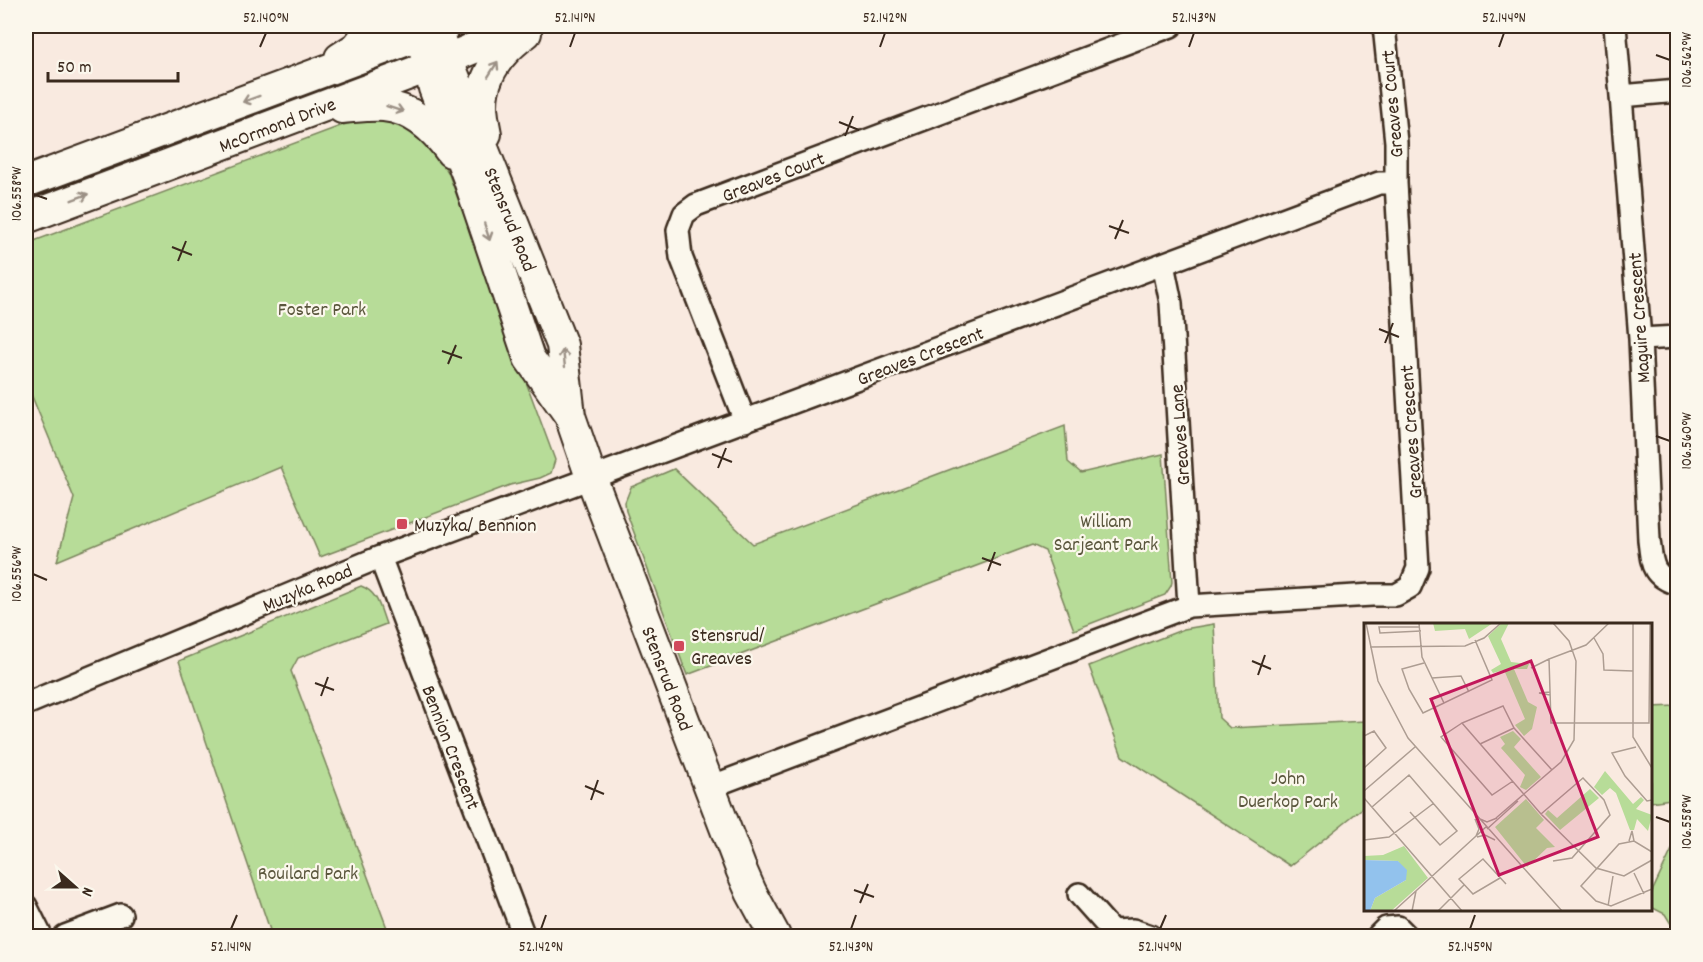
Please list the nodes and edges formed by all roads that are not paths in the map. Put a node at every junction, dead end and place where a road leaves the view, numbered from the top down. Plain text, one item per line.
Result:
1 (373, 26) edge
2 (527, 26) edge
3 (538, 26) edge
4 (1171, 26) edge
5 (1384, 26) edge
6 (1616, 26) edge
7 (431, 28) edge
8 (437, 63) junction
9 (306, 79) junction
10 (1677, 91) edge
11 (1621, 96) junction
12 (316, 109) junction
13 (479, 172) junction
14 (26, 182) edge
15 (1396, 183) junction
16 (26, 218) edge
17 (1163, 264) junction
18 (1677, 337) edge
19 (1640, 339) junction
20 (745, 421) junction
21 (591, 477) junction
22 (380, 557) junction
23 (1677, 584) edge
24 (1190, 606) junction
25 (26, 704) edge
26 (710, 788) junction
27 (1079, 894) dead end
28 (26, 906) edge
29 (122, 915) dead end
30 (1109, 934) edge
31 (41, 936) edge
32 (65, 936) edge
33 (524, 936) edge
34 (775, 936) edge
35 (1151, 936) edge
36 (1378, 936) edge
37 (1407, 936) edge

1 - 9 main road
2 - 8 main road, McOrmond Drive
13 -> 3 main road
4 - 20 street, Greaves Court
5 - 15 street, Greaves Court
6 - 11 street, Maguire Crescent
7 - 8 main road, Stensrud Road
7 - 9 main road, McOrmond Drive
8 - 12 main road, McOrmond Drive
8 - 13 main road, Stensrud Road
9 -> 14 main road, McOrmond Drive
10 - 11 street
11 - 19 street, Maguire Crescent
12 -> 13 main road
16 -> 12 main road, McOrmond Drive
13 - 21 main road, Stensrud Road
15 - 17 street, Greaves Crescent
15 - 24 street, Greaves Crescent
17 - 20 street, Greaves Crescent
17 - 24 street, Greaves Lane
18 - 19 street
19 - 23 street, Maguire Crescent
20 - 21 street, Greaves Crescent
21 - 22 street, Muzyka Road
21 - 26 main road, Stensrud Road
22 - 25 street, Muzyka Road
22 - 33 street, Bennion Crescent
24 - 26 street, Greaves Crescent
26 - 34 main road, Stensrud Road
27 - 30 street
28 - 31 street
29 - 32 street
30 - 35 street
36 - 37 street

